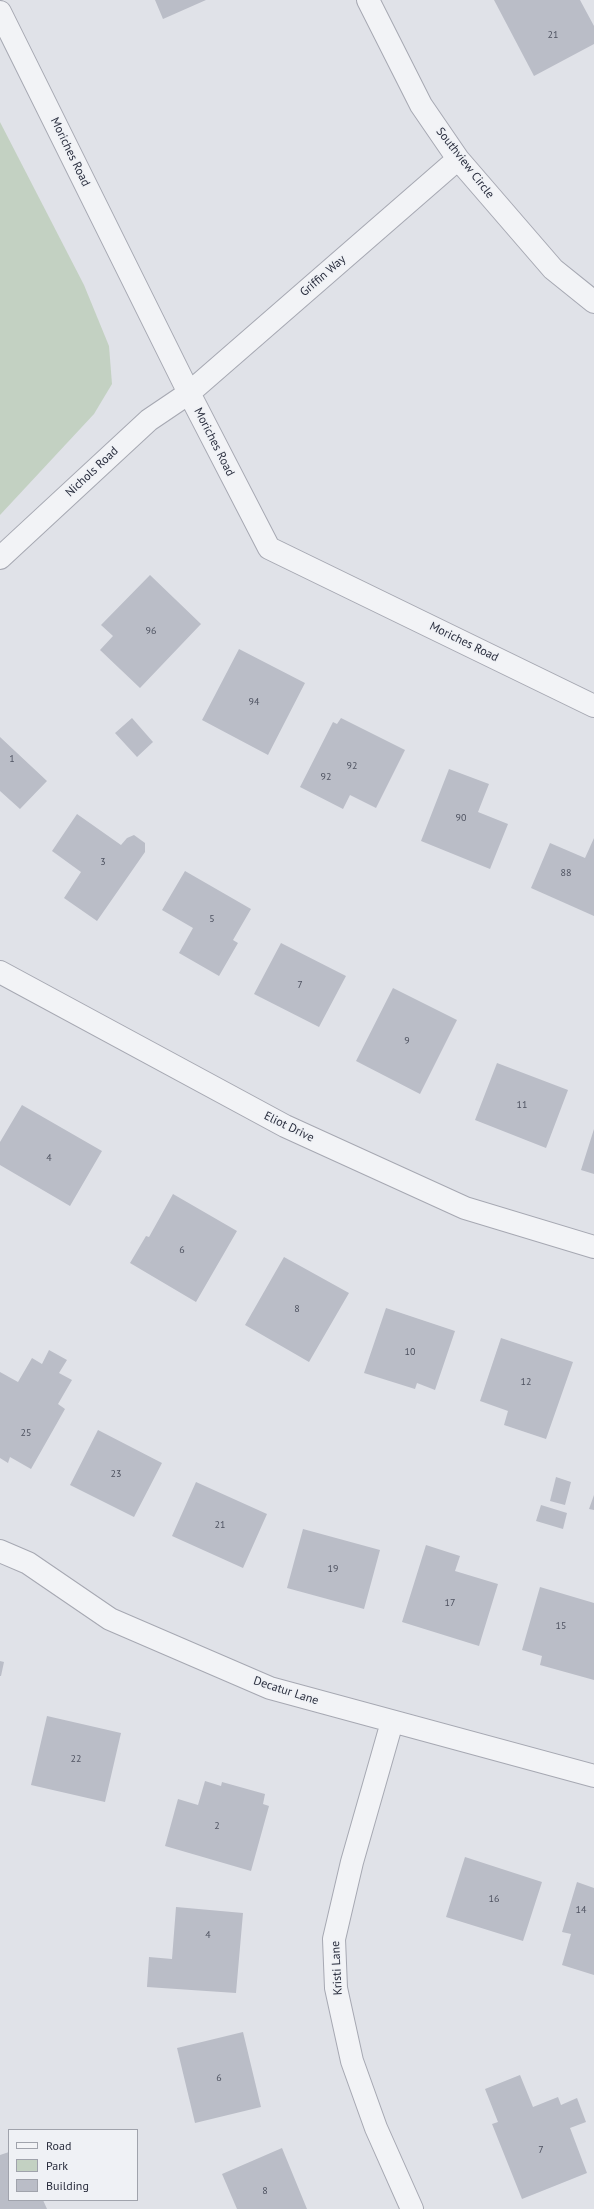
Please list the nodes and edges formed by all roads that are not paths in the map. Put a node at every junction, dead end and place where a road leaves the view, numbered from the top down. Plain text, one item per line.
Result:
1 (368, 0) edge
2 (0, 12) edge
3 (458, 159) junction
4 (594, 302) edge
5 (189, 393) junction
6 (0, 558) edge
7 (594, 706) edge
8 (0, 972) edge
9 (594, 1248) edge
10 (0, 1551) edge
11 (392, 1722) junction
12 (594, 1776) edge
13 (412, 2209) edge

1 - 3 street, Southview Circle
2 - 5 street, Moriches Road
3 - 4 street, Southview Circle
3 - 5 street, Griffin Way
5 - 6 street, Nichols Road
5 - 7 street, Moriches Road
8 - 9 street, Eliot Drive
10 - 11 street, Decatur Lane
11 - 12 street, Decatur Lane
11 - 13 street, Kristi Lane

